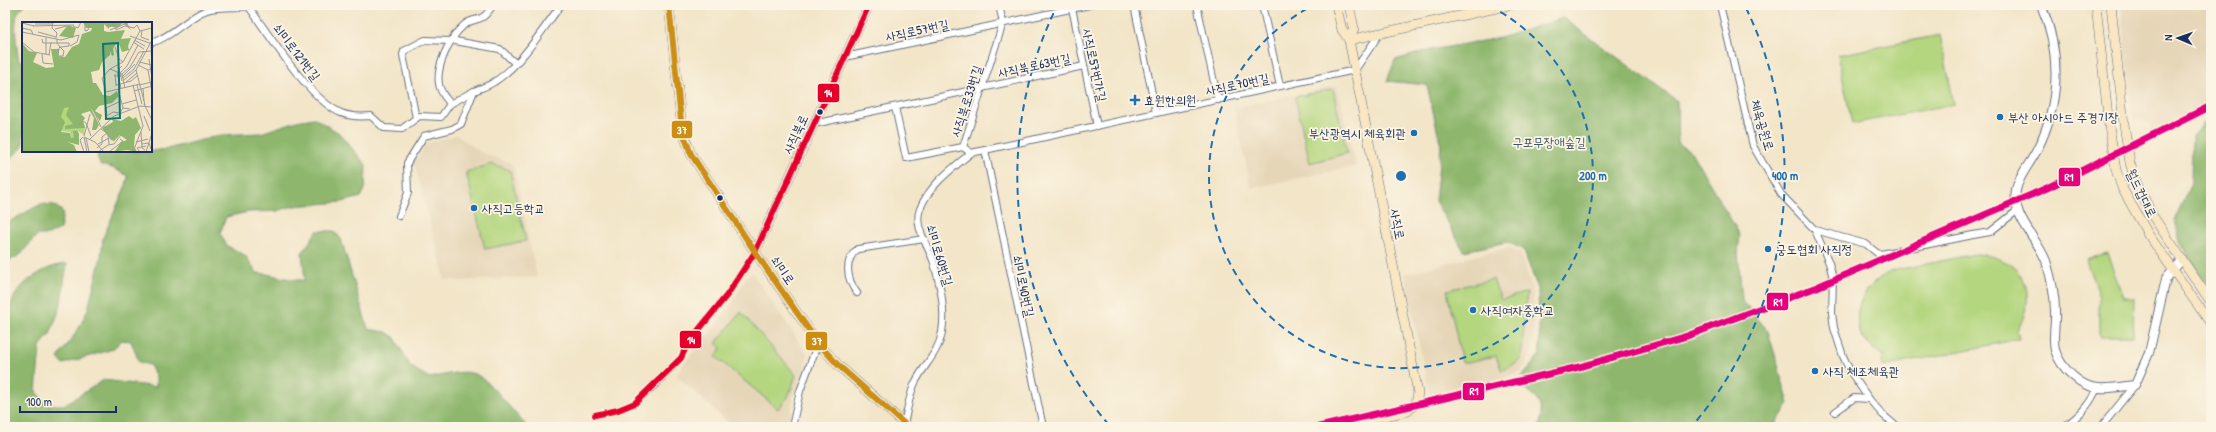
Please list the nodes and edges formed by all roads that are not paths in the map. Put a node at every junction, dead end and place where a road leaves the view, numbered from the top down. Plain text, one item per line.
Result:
1 (493, 5) edge
2 (561, 5) edge
3 (669, 5) edge
4 (869, 5) edge
5 (999, 5) edge
6 (1089, 5) edge
7 (1134, 5) edge
8 (1197, 5) edge
9 (1262, 5) edge
10 (1336, 5) edge
11 (1349, 5) edge
12 (1510, 5) edge
13 (1720, 5) edge
14 (2041, 5) edge
15 (2096, 5) edge
16 (2111, 5) edge
17 (251, 6) edge
18 (1072, 8) junction
19 (1003, 23) junction
20 (1380, 33) junction
21 (452, 39) junction
22 (1349, 40) junction
23 (152, 43) edge
24 (845, 57) junction
25 (515, 63) junction
26 (1084, 66) junction
27 (1355, 70) junction
28 (1280, 86) junction
29 (982, 88) junction
30 (474, 91) junction
31 (1218, 100) junction
32 (450, 104) junction
33 (895, 107) junction
34 (1156, 113) junction
35 (416, 118) junction
36 (814, 124) junction
37 (1096, 126) junction
38 (963, 148) junction
39 (985, 150) junction
40 (971, 154) junction
41 (2018, 210) junction
42 (399, 216) dead end
43 (1815, 230) junction
44 (924, 239) junction
45 (755, 252) junction
46 (2182, 258) junction
47 (2172, 270) junction
48 (857, 293) dead end
49 (2211, 302) edge
50 (2211, 324) edge
51 (818, 343) junction
52 (2135, 385) junction
53 (2097, 388) junction
54 (1869, 399) junction
55 (1835, 412) dead end
56 (595, 415) dead end
57 (904, 426) edge
58 (792, 427) edge
59 (1042, 427) edge
60 (1334, 427) edge
61 (1897, 427) edge
62 (2064, 427) edge
63 (2101, 427) edge

1 - 21 street
2 - 25 street
3 - 45 main road, 쇠미로
4 - 24 main road, 사직북로
5 - 19 street
6 - 18 street, 사직로57번길
7 - 34 street
8 - 31 street
9 - 28 street
10 - 22 main road, 사직로
11 - 22 main road, 사직로
12 - 20 main road
13 - 43 street, 체육공원로
14 - 41 street
15 - 47 main road, 월드컵대로
16 - 46 main road, 월드컵대로
17 - 23 street
17 - 35 street, 쇠미로121번길
18 - 19 street, 사직로57번길
18 - 26 street, 사직로57번가길
19 - 24 street, 사직로57번길
19 - 29 street, 사직북로33번길
20 - 22 main road
20 - 27 street
21 - 25 street
21 - 32 street
21 - 35 street
22 - 27 main road, 사직로
24 - 36 main road, 사직북로
25 - 30 street
26 - 29 street, 사직북로63번길
26 - 37 street, 사직로57번가길
27 - 28 street, 사직로70번길
27 - 60 main road, 사직로
28 - 31 street, 사직로70번길
29 - 33 street, 사직북로63번길
29 - 38 street, 사직북로33번길
30 - 32 street
30 - 42 street
31 - 34 street, 사직로70번길
32 - 35 street
33 - 36 street, 사직북로63번길
33 - 38 street, 사직북로33번길
34 - 37 street, 사직로70번길
36 - 45 main road, 사직북로
37 - 39 street, 사직로70번길
38 - 40 street
39 - 40 street, 사직로70번길
39 - 59 street, 쇠미로40번길
40 - 44 street, 쇠미로60번길
41 - 43 street
41 - 53 street
43 - 54 street, 체육공원로
44 - 48 street
44 - 57 street, 쇠미로60번길
45 - 51 main road, 쇠미로
45 - 56 street
46 - 47 street
46 - 49 main road, 월드컵대로
47 - 50 main road, 월드컵대로
47 - 52 street
51 - 57 main road, 쇠미로
51 - 58 street
52 - 53 street
52 - 63 street
53 - 62 street
54 - 55 street
54 - 61 street, 체육공원로

